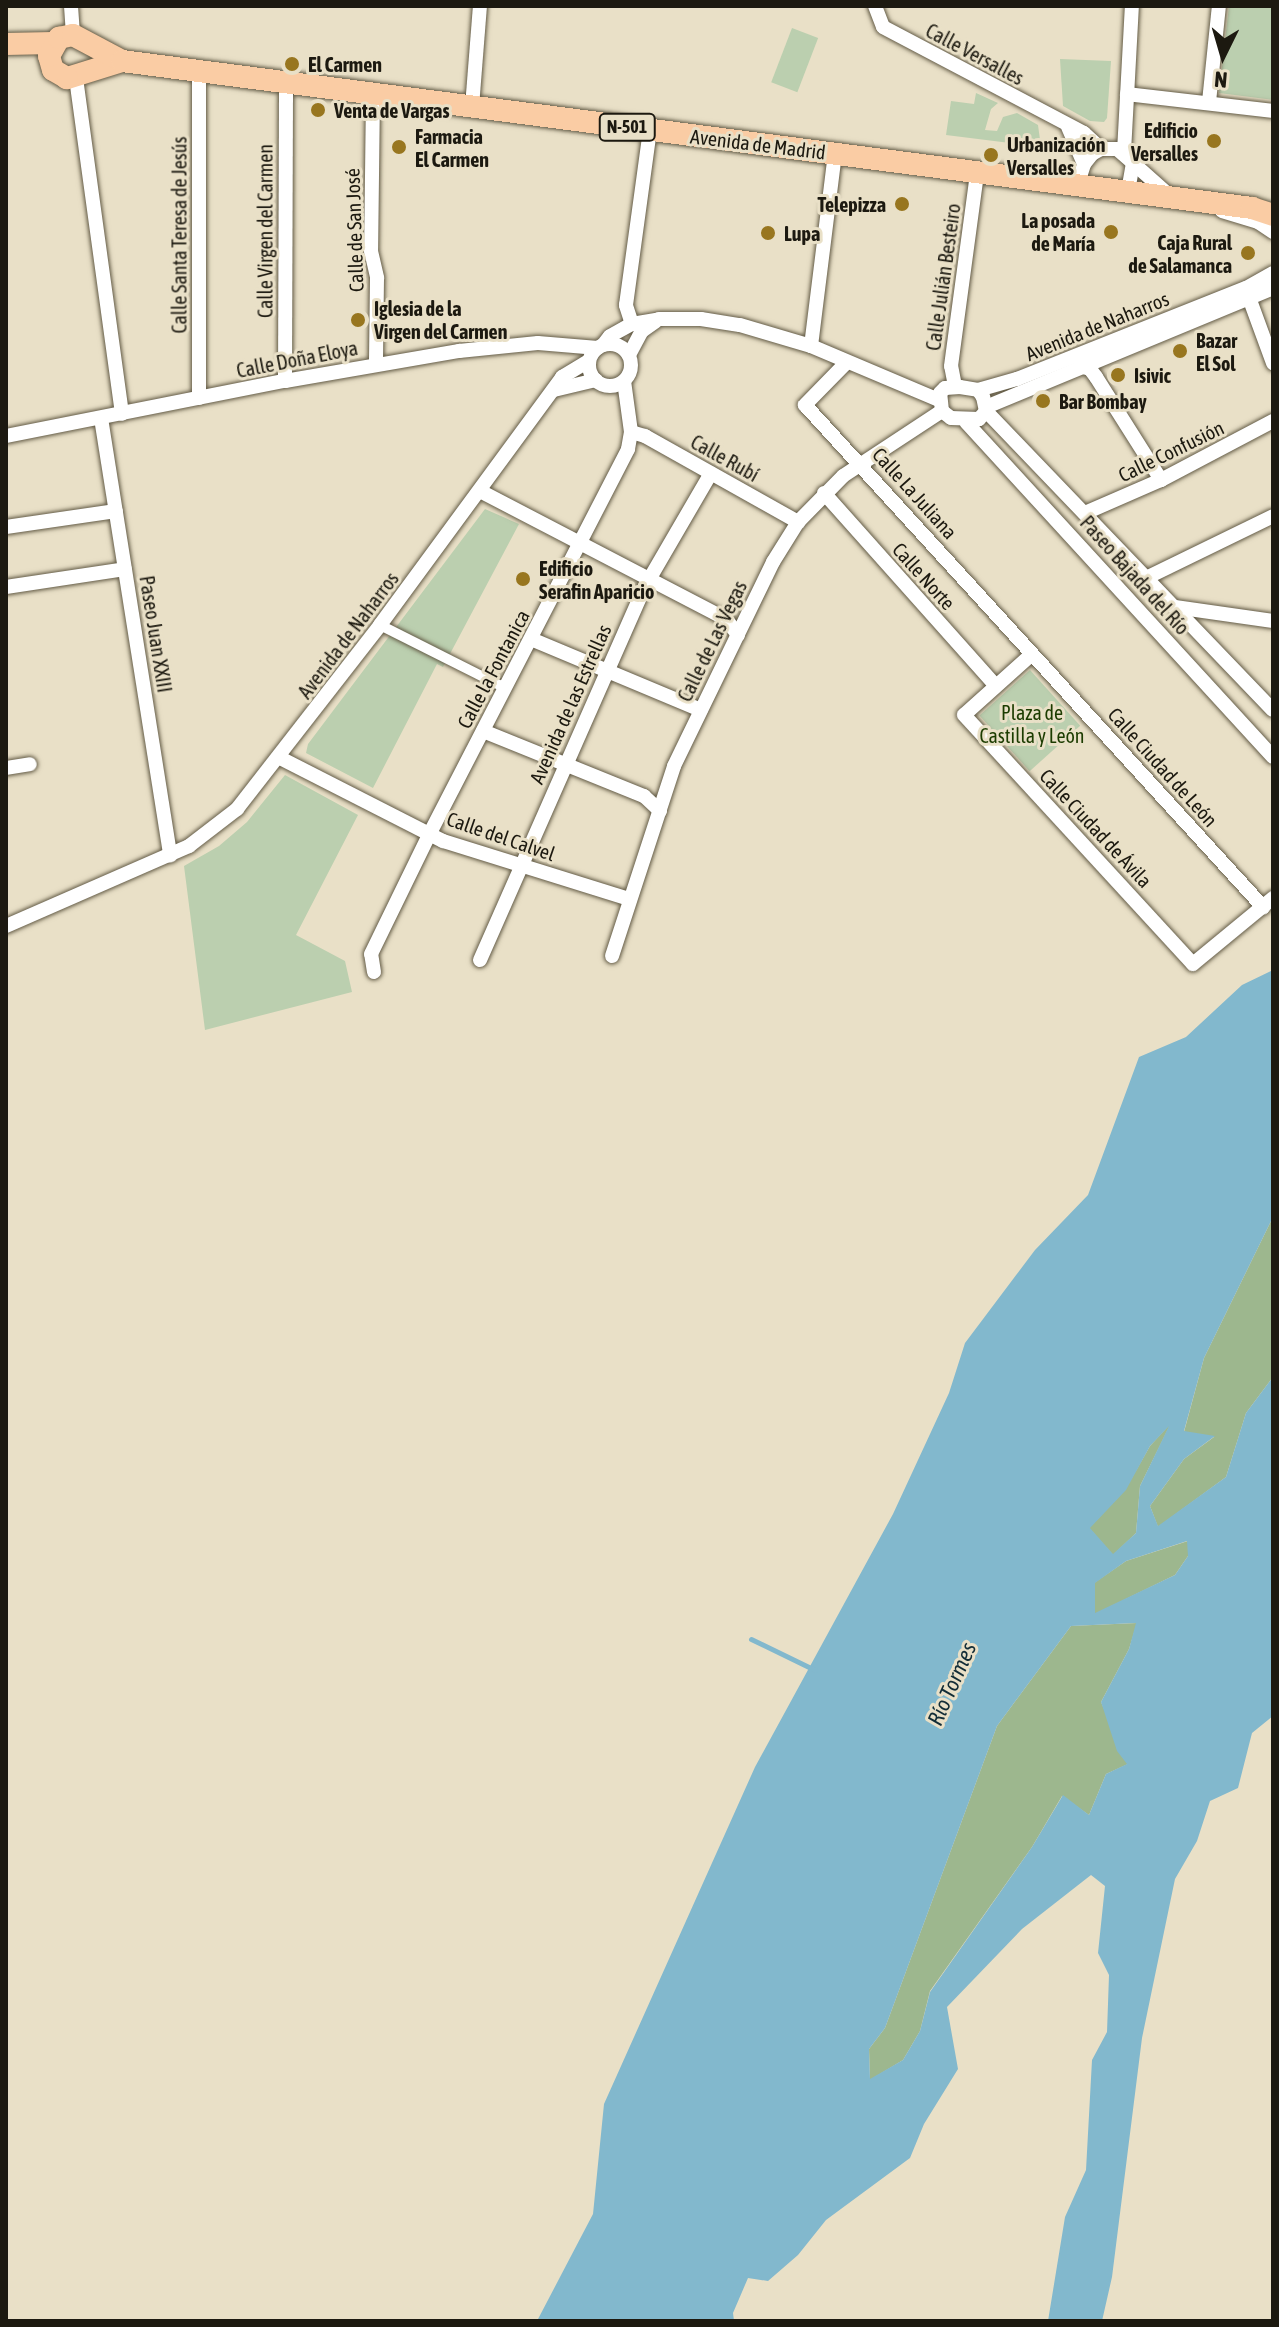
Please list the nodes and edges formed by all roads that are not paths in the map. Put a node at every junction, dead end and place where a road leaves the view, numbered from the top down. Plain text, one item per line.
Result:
1 (71, 6) edge
2 (480, 6) edge
3 (875, 6) edge
4 (1132, 6) edge
5 (1219, 6) edge
6 (6, 45) edge
7 (66, 46) junction
8 (122, 61) junction
9 (199, 71) junction
10 (82, 75) junction
11 (286, 82) junction
12 (373, 94) junction
13 (1127, 94) junction
14 (1209, 102) junction
15 (472, 107) junction
16 (1273, 111) edge
17 (1068, 127) junction
18 (650, 130) junction
19 (1101, 149) junction
20 (835, 154) junction
21 (1128, 157) junction
22 (977, 173) junction
23 (1080, 175) junction
24 (1128, 192) junction
25 (1172, 198) junction
26 (1200, 201) junction
27 (1266, 209) edge
28 (1273, 232) edge
29 (1273, 273) edge
30 (1273, 288) edge
31 (1247, 294) junction
32 (659, 319) junction
33 (632, 324) junction
34 (600, 346) junction
35 (811, 346) junction
36 (629, 355) junction
37 (589, 361) junction
38 (846, 363) junction
39 (1273, 363) edge
40 (376, 364) junction
41 (1080, 366) junction
42 (596, 380) junction
43 (285, 381) junction
44 (624, 381) junction
45 (955, 386) junction
46 (554, 390) junction
47 (978, 390) junction
48 (199, 398) junction
49 (940, 405) junction
50 (986, 409) junction
51 (122, 414) junction
52 (101, 418) junction
53 (1273, 421) edge
54 (966, 422) junction
55 (631, 432) junction
56 (6, 436) edge
57 (860, 462) junction
58 (711, 473) junction
59 (1161, 480) junction
60 (480, 491) junction
61 (824, 493) junction
62 (116, 511) junction
63 (1085, 513) junction
64 (1273, 516) edge
65 (798, 522) junction
66 (6, 527) edge
67 (581, 542) junction
68 (125, 569) junction
69 (1146, 578) junction
70 (652, 580) junction
71 (6, 587) edge
72 (1175, 607) junction
73 (1273, 621) edge
74 (380, 625) junction
75 (738, 635) junction
76 (531, 639) junction
77 (1032, 654) junction
78 (607, 670) junction
79 (995, 685) junction
80 (505, 688) junction
81 (701, 710) junction
82 (1273, 710) edge
83 (483, 731) junction
84 (1273, 757) edge
85 (280, 758) junction
86 (30, 764) dead end
87 (563, 766) junction
88 (6, 768) edge
89 (660, 811) junction
90 (430, 833) junction
91 (170, 856) junction
92 (522, 865) junction
93 (629, 899) junction
94 (1268, 902) edge
95 (6, 926) edge
96 (612, 956) dead end
97 (480, 960) dead end
98 (374, 972) dead end

1 - 7 street
2 - 15 street
3 - 17 street, Calle Versalles
4 - 13 street
5 - 14 street
6 - 7 highway, N-501
7 - 8 highway, Avenida de Madrid / N-501
7 - 10 highway
7 - 10 highway, N-501
8 - 9 highway, Avenida de Madrid / N-501
8 - 10 highway, Avenida de Madrid / N-501
9 - 11 highway, Avenida de Madrid / N-501
9 - 48 street, Calle Santa Teresa de Jesús
10 - 51 street
11 - 12 highway, Avenida de Madrid / N-501
11 - 43 street, Calle Virgen del Carmen
12 - 15 highway, Avenida de Madrid / N-501
12 - 40 street, Calle de San José
13 - 14 street
13 - 21 street
14 - 16 street
15 - 18 highway, Avenida de Madrid / N-501
17 - 19 street, Calle Versalles
17 - 23 street
18 - 20 highway, Avenida de Madrid / N-501
18 - 33 street
19 - 21 street
19 - 23 street
20 - 22 highway, Avenida de Madrid / N-501
20 - 35 street
21 - 24 street
21 - 25 street
22 - 23 highway, Avenida de Madrid / N-501
22 - 45 street, Calle Julián Besteiro
23 - 24 highway, Avenida de Madrid / N-501
24 - 25 highway, Avenida de Madrid / N-501
25 - 26 highway, Avenida de Madrid / N-501
26 - 27 highway, Avenida de Madrid / N-501
26 - 28 street
29 - 31 street, Avenida de Naharros
30 - 31 street, Avenida de Naharros
31 - 39 street
31 - 41 street, Avenida de Naharros
31 - 47 street, Avenida de Naharros
32 - 33 street
32 - 35 street
32 - 36 street
33 - 34 street
34 - 36 street
34 - 37 street
34 - 40 street, Calle Doña Eloya
35 - 38 street
36 - 44 street
37 - 42 street
37 - 46 street, Avenida de Naharros
38 - 49 street
38 - 57 street, Calle La Juliana
40 - 43 street, Calle Doña Eloya
41 - 50 street, Avenida de Naharros
41 - 59 street
42 - 44 street
42 - 46 street
43 - 48 street, Calle Doña Eloya
44 - 55 street, Calle la Fontanica
45 - 47 street
45 - 49 street
46 - 60 street, Avenida de Naharros
47 - 50 street
48 - 51 street, Calle Doña Eloya
49 - 54 street
49 - 57 street, Calle de Las Vegas
50 - 54 street
50 - 63 street, Paseo Bajada del Río
51 - 52 street, Calle Doña Eloya
52 - 56 street, Calle Doña Eloya
52 - 62 street, Paseo Juan XXIII
53 - 59 street, Calle Confusión
54 - 84 street, Paseo Bajada del Río
55 - 58 street, Calle Rubí
55 - 67 street, Calle la Fontanica
57 - 61 street, Calle de Las Vegas
57 - 77 street, Calle La Juliana
58 - 65 street, Calle Rubí
58 - 70 street, Avenida de las Estrellas
59 - 63 street, Calle Confusión
60 - 67 street
60 - 74 street, Avenida de Naharros
61 - 65 street, Calle de Las Vegas
61 - 79 street, Calle Norte
62 - 66 street
62 - 68 street, Paseo Juan XXIII
63 - 69 street, Paseo Bajada del Río
64 - 69 street
65 - 75 street, Calle de Las Vegas
67 - 70 street
67 - 76 street, Calle la Fontanica
68 - 71 street
68 - 91 street, Paseo Juan XXIII
69 - 72 street, Paseo Bajada del Río
70 - 75 street
70 - 78 street, Avenida de las Estrellas
72 - 73 street
72 - 82 street, Paseo Bajada del Río
74 - 80 street
74 - 85 street, Avenida de Naharros
75 - 81 street, Calle de Las Vegas
76 - 78 street
76 - 80 street, Calle la Fontanica
77 - 79 street
77 - 94 street, Calle Ciudad de León
78 - 81 street
78 - 87 street, Avenida de las Estrellas
79 - 94 street, Calle Ciudad de Ávila
80 - 83 street, Calle la Fontanica
81 - 89 street, Calle de Las Vegas
83 - 87 street
83 - 90 street, Calle la Fontanica
85 - 90 street, Calle del Calvel
85 - 91 street, Avenida de Naharros
86 - 88 street
87 - 89 street
87 - 92 street, Avenida de las Estrellas
89 - 93 street, Calle de Las Vegas
90 - 92 street, Calle del Calvel
90 - 98 street, Calle la Fontanica
91 - 95 street, Avenida de Naharros
92 - 93 street, Calle del Calvel
92 - 97 street, Avenida de las Estrellas
93 - 96 street, Calle de Las Vegas

